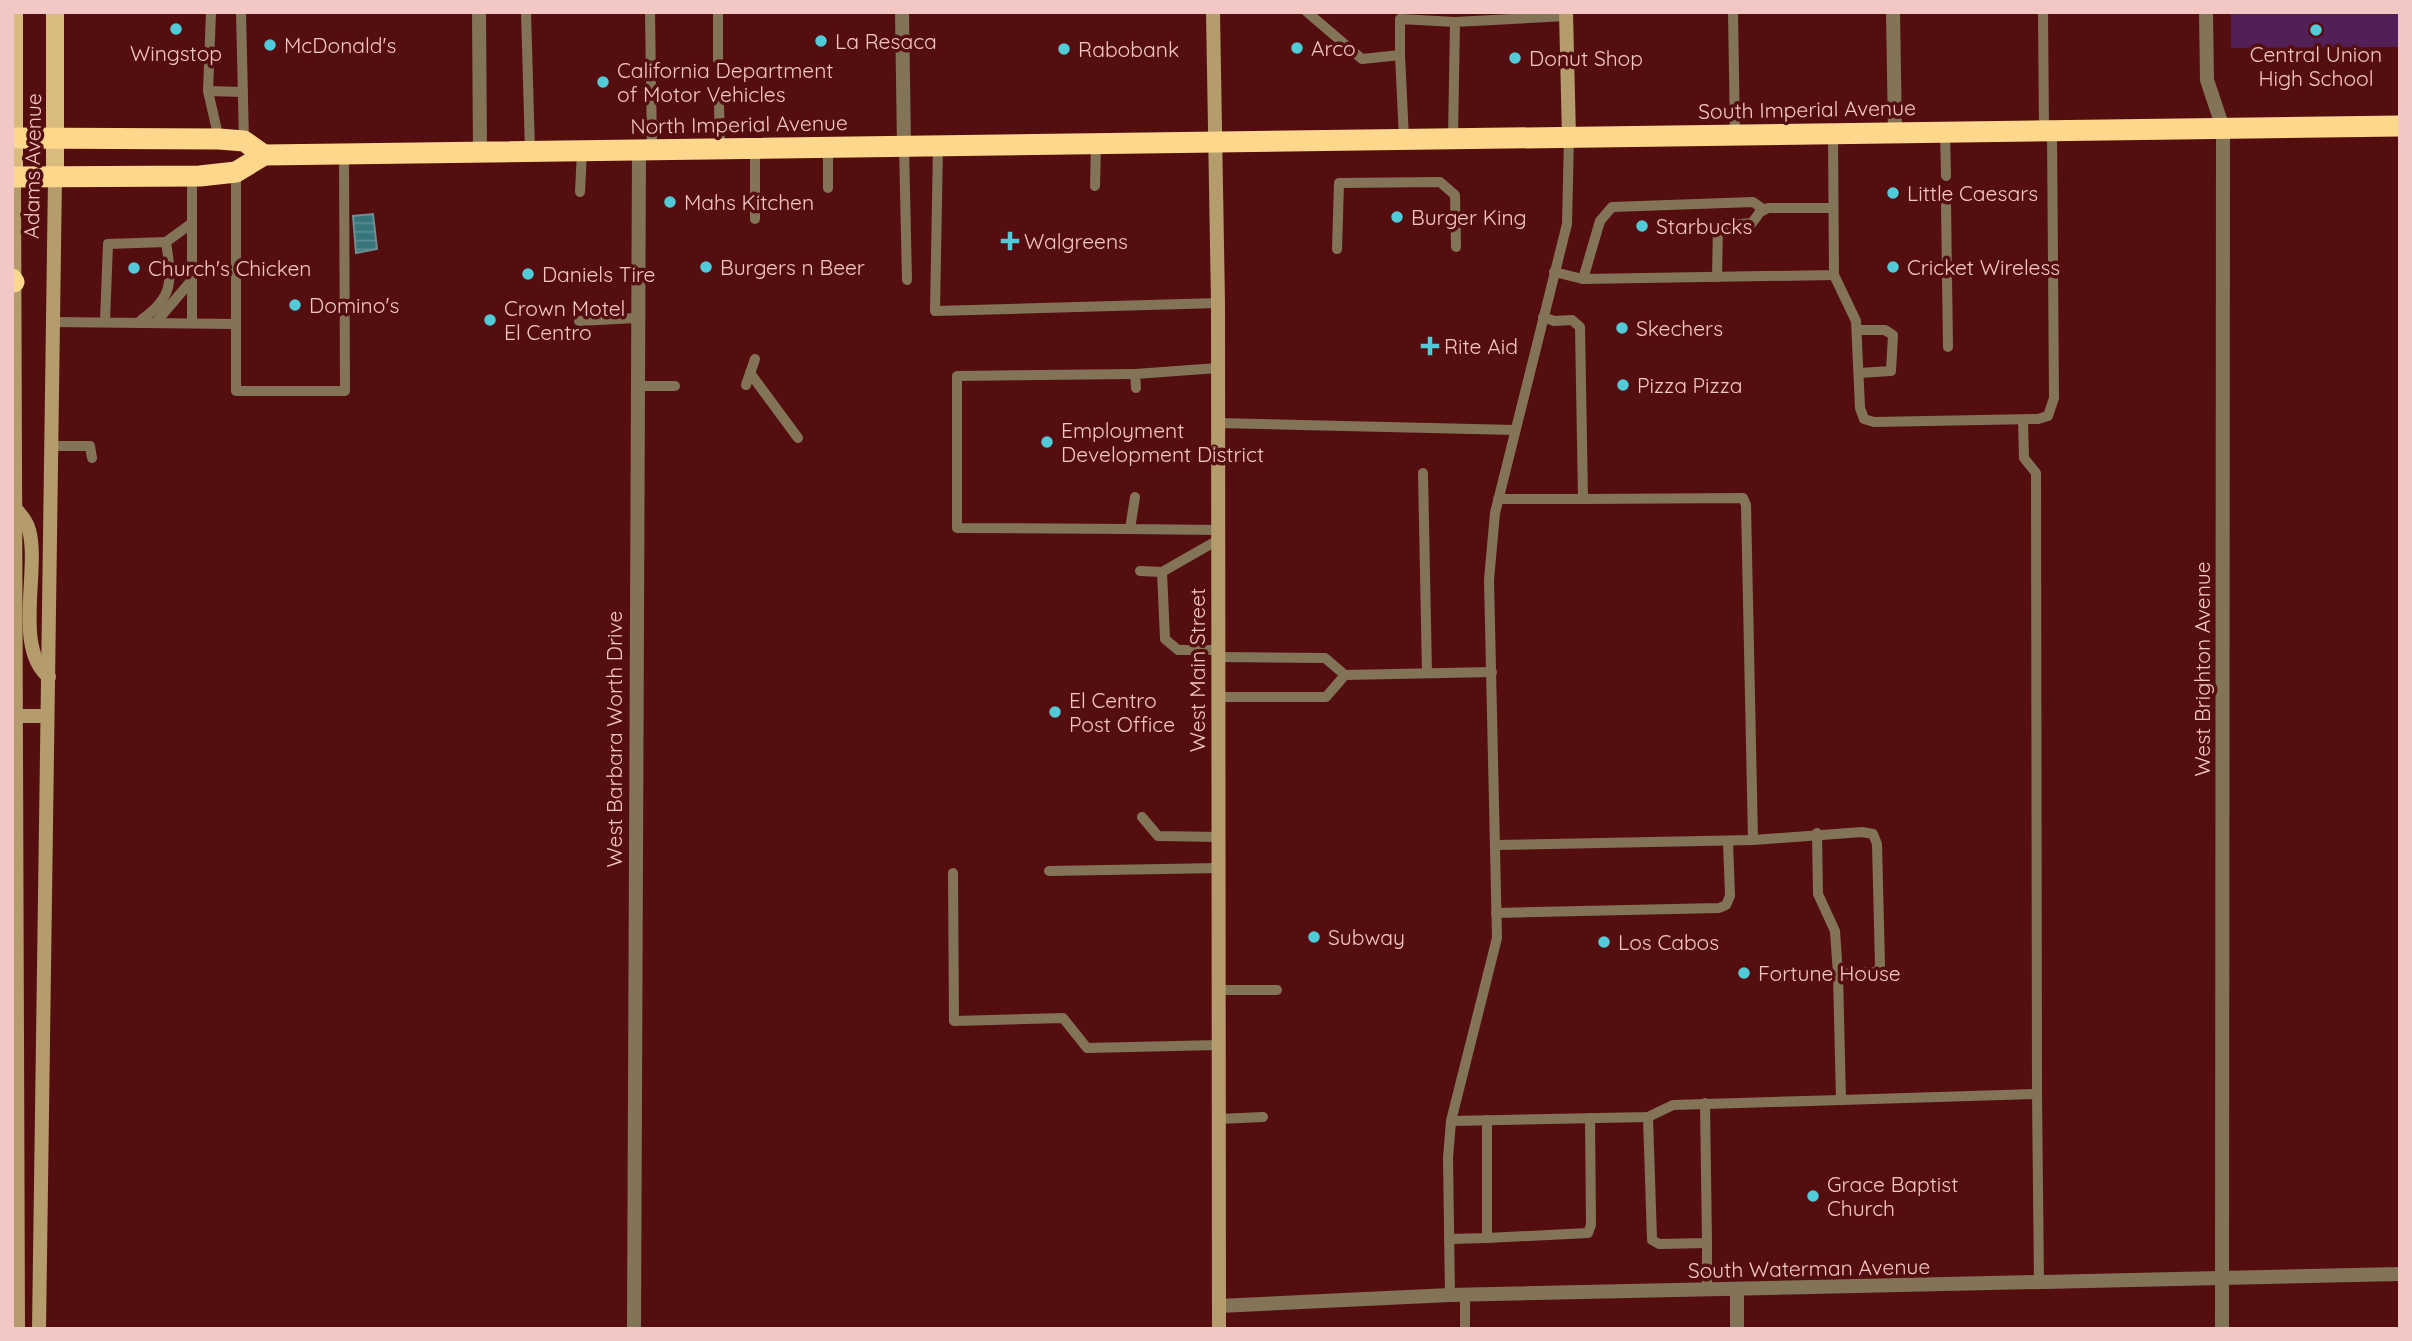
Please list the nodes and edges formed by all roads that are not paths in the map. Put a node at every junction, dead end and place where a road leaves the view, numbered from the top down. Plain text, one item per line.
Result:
1 (14, 12) edge
2 (55, 12) edge
3 (211, 12) edge
4 (241, 12) edge
5 (479, 12) edge
6 (526, 12) edge
7 (650, 12) edge
8 (718, 12) edge
9 (902, 12) edge
10 (1213, 12) edge
11 (1307, 12) edge
12 (1733, 12) edge
13 (1893, 12) edge
14 (2043, 12) edge
15 (2206, 12) edge
16 (1566, 14) edge
17 (1455, 22) junction
18 (1400, 55) junction
19 (718, 60) dead end
20 (208, 91) junction
21 (243, 92) junction
22 (719, 104) dead end
23 (2400, 126) edge
24 (2223, 128) junction
25 (2048, 131) junction
26 (1945, 132) junction
27 (1895, 133) junction
28 (1833, 134) junction
29 (1735, 135) junction
30 (1569, 137) junction
31 (13, 138) edge
32 (55, 138) junction
33 (1453, 138) junction
34 (219, 139) junction
35 (1404, 139) junction
36 (244, 141) junction
37 (1214, 142) junction
38 (1096, 143) junction
39 (937, 145) junction
40 (904, 146) junction
41 (828, 147) junction
42 (720, 148) junction
43 (755, 148) junction
44 (646, 149) junction
45 (582, 150) junction
46 (530, 151) junction
47 (480, 152) junction
48 (344, 153) junction
49 (264, 155) junction
50 (236, 172) junction
51 (192, 176) junction
52 (1946, 176) dead end
53 (13, 177) edge
54 (54, 177) junction
55 (1095, 186) dead end
56 (828, 188) dead end
57 (580, 192) dead end
58 (1946, 203) dead end
59 (1833, 208) junction
60 (1763, 209) junction
61 (755, 219) dead end
62 (192, 223) junction
63 (166, 242) junction
64 (1456, 247) dead end
65 (1337, 249) dead end
66 (1554, 272) junction
67 (1834, 275) junction
68 (1717, 277) junction
69 (1583, 279) junction
70 (13, 280) edge
71 (907, 280) dead end
72 (191, 281) junction
73 (1218, 303) junction
74 (1543, 317) junction
75 (636, 318) junction
76 (140, 320) junction
77 (105, 321) junction
78 (157, 321) junction
79 (579, 321) dead end
80 (53, 322) junction
81 (192, 323) junction
82 (236, 324) junction
83 (1857, 330) junction
84 (1948, 347) dead end
85 (755, 359) dead end
86 (1218, 368) junction
87 (750, 373) junction
88 (1859, 373) junction
89 (1135, 374) junction
90 (746, 385) dead end
91 (636, 386) junction
92 (675, 386) dead end
93 (1136, 388) dead end
94 (2023, 420) junction
95 (1218, 423) junction
96 (1515, 430) junction
97 (798, 438) dead end
98 (51, 446) junction
99 (92, 458) dead end
100 (1423, 473) dead end
101 (1135, 498) dead end
102 (1498, 499) junction
103 (1583, 499) junction
104 (14, 507) junction
105 (1130, 529) junction
106 (1219, 535) junction
107 (1140, 571) dead end
108 (1162, 572) junction
109 (1218, 654) junction
110 (1492, 672) junction
111 (1427, 673) junction
112 (1345, 675) junction
113 (49, 677) junction
114 (1218, 696) junction
115 (14, 716) edge
116 (47, 716) junction
117 (1142, 817) dead end
118 (1817, 833) junction
119 (1219, 837) junction
120 (1753, 840) junction
121 (1728, 842) junction
122 (1495, 845) junction
123 (1219, 868) junction
124 (1049, 871) dead end
125 (953, 873) dead end
126 (1496, 913) junction
127 (1838, 974) junction
128 (1219, 990) junction
129 (1277, 990) dead end
130 (1219, 1045) junction
131 (2037, 1094) junction
132 (1841, 1100) junction
133 (1705, 1104) junction
134 (1263, 1117) dead end
135 (1648, 1117) junction
136 (1590, 1118) junction
137 (1219, 1119) junction
138 (1487, 1120) junction
139 (1451, 1121) junction
140 (1487, 1238) junction
141 (1448, 1239) junction
142 (1707, 1243) junction
143 (2400, 1274) edge
144 (2222, 1278) junction
145 (2039, 1283) junction
146 (1707, 1291) junction
147 (1737, 1291) junction
148 (1458, 1295) junction
149 (1219, 1306) junction
150 (18, 1324) edge
151 (40, 1324) edge
152 (635, 1329) edge
153 (1219, 1329) edge
154 (1465, 1329) edge
155 (1737, 1329) edge
156 (2222, 1329) edge

1 - 31 main road, Adams Avenue
2 - 32 main road, Adams Avenue
3 - 20 lane
4 - 21 lane
5 - 47 street
6 - 46 lane
7 - 44 lane
8 - 19 lane
9 - 40 street
10 - 37 main road, West Main Street
11 - 18 lane
12 - 29 lane
13 - 27 street
14 - 25 lane
15 - 24 street, West Brighton Avenue
16 - 17 lane
16 - 30 main road
17 - 18 lane
17 - 33 lane
18 - 35 lane
20 - 21 lane
20 - 34 lane
21 - 36 lane
22 - 42 lane
23 - 24 highway, South Imperial Avenue
24 - 25 highway, South Imperial Avenue
24 - 144 street, West Brighton Avenue
25 - 26 highway, South Imperial Avenue
25 - 94 lane
26 - 27 highway, South Imperial Avenue
26 - 52 lane
27 - 28 highway, South Imperial Avenue
28 - 29 highway, South Imperial Avenue
28 - 59 lane
29 - 30 highway, South Imperial Avenue
30 - 33 highway, South Imperial Avenue
30 - 66 lane
31 - 32 highway
31 - 53 main road, Adams Avenue
32 - 34 highway
32 - 54 main road, Adams Avenue
33 - 35 highway, South Imperial Avenue
34 - 36 highway
35 - 37 highway, South Imperial Avenue
36 - 49 highway
37 - 38 highway, North Imperial Avenue
37 - 73 main road, West Main Street
38 - 39 highway, North Imperial Avenue
38 - 55 lane
39 - 40 highway, North Imperial Avenue
39 - 73 lane
40 - 41 highway, North Imperial Avenue
40 - 71 lane
41 - 43 highway, North Imperial Avenue
41 - 56 lane
42 - 43 highway, North Imperial Avenue
42 - 44 highway, North Imperial Avenue
43 - 61 lane
44 - 45 highway, North Imperial Avenue
44 - 75 street, West Barbara Worth Drive
45 - 46 highway, North Imperial Avenue
45 - 57 lane
46 - 47 highway, North Imperial Avenue
47 - 48 highway, North Imperial Avenue
48 - 49 highway, North Imperial Avenue
48 - 82 lane
49 - 50 highway, North Imperial Avenue
50 - 51 highway, North Imperial Avenue
50 - 82 lane
51 - 54 highway, North Imperial Avenue
51 - 62 lane
53 - 54 highway, North Imperial Avenue
53 - 70 main road, Adams Avenue
54 - 80 main road, Adams Avenue
58 - 84 lane
59 - 60 lane
59 - 67 lane
60 - 68 lane
60 - 69 lane
62 - 63 lane
62 - 72 lane
63 - 76 lane
63 - 77 lane
64 - 65 lane
66 - 69 lane
66 - 74 lane
67 - 68 lane
67 - 83 lane
68 - 69 lane
70 - 104 main road, Adams Avenue
72 - 78 lane
72 - 81 lane
73 - 86 main road, West Main Street
74 - 96 lane
74 - 103 lane
75 - 79 lane
75 - 91 street, West Barbara Worth Drive
76 - 77 lane
76 - 78 lane
77 - 80 lane
78 - 81 lane
80 - 98 main road, Adams Avenue
81 - 82 lane
83 - 88 lane
83 - 88 lane
85 - 87 lane
86 - 89 lane
86 - 95 main road, West Main Street
87 - 90 lane
87 - 97 lane
88 - 94 lane
89 - 93 lane
89 - 105 lane
91 - 92 lane
91 - 152 street, West Barbara Worth Drive
94 - 131 lane
95 - 96 lane
95 - 106 main road, West Main Street
96 - 102 lane
98 - 99 lane
98 - 113 main road, Adams Avenue
100 - 111 lane
101 - 105 lane
102 - 103 lane
102 - 110 lane
103 - 120 lane
104 - 113 main road
104 - 115 main road, Adams Avenue
105 - 106 lane
106 - 108 lane
106 - 109 main road, West Main Street
107 - 108 lane
108 - 109 lane
109 - 112 lane
109 - 114 main road, West Main Street
110 - 111 lane
110 - 122 lane
111 - 112 lane
112 - 114 lane
113 - 116 main road, Adams Avenue
114 - 119 main road, West Main Street
115 - 116 main road
115 - 150 main road, Adams Avenue
116 - 151 main road, Adams Avenue
117 - 119 lane
118 - 120 lane
118 - 127 lane
118 - 127 lane
119 - 123 main road, West Main Street
120 - 121 lane
121 - 122 lane
121 - 126 lane
122 - 126 lane
123 - 124 lane
123 - 128 main road, West Main Street
125 - 130 lane
126 - 139 lane
127 - 132 lane
128 - 129 lane
128 - 130 main road, West Main Street
130 - 137 main road, West Main Street
131 - 132 lane
131 - 145 lane
132 - 133 lane
133 - 135 lane
133 - 142 lane
134 - 137 lane
135 - 136 lane
135 - 142 lane
136 - 138 lane
136 - 140 lane
137 - 149 main road, West Main Street
138 - 139 lane
138 - 140 lane
139 - 141 lane
140 - 141 lane
141 - 148 lane
142 - 146 lane
143 - 144 street, South Waterman Avenue
144 - 145 street, South Waterman Avenue
144 - 156 street, West Brighton Avenue
145 - 147 street, South Waterman Avenue
146 - 147 street, South Waterman Avenue
146 - 148 street, South Waterman Avenue
147 - 155 street
148 - 149 street, South Waterman Avenue
148 - 154 lane
149 - 153 main road, West Main Street
150 - 151 main road

